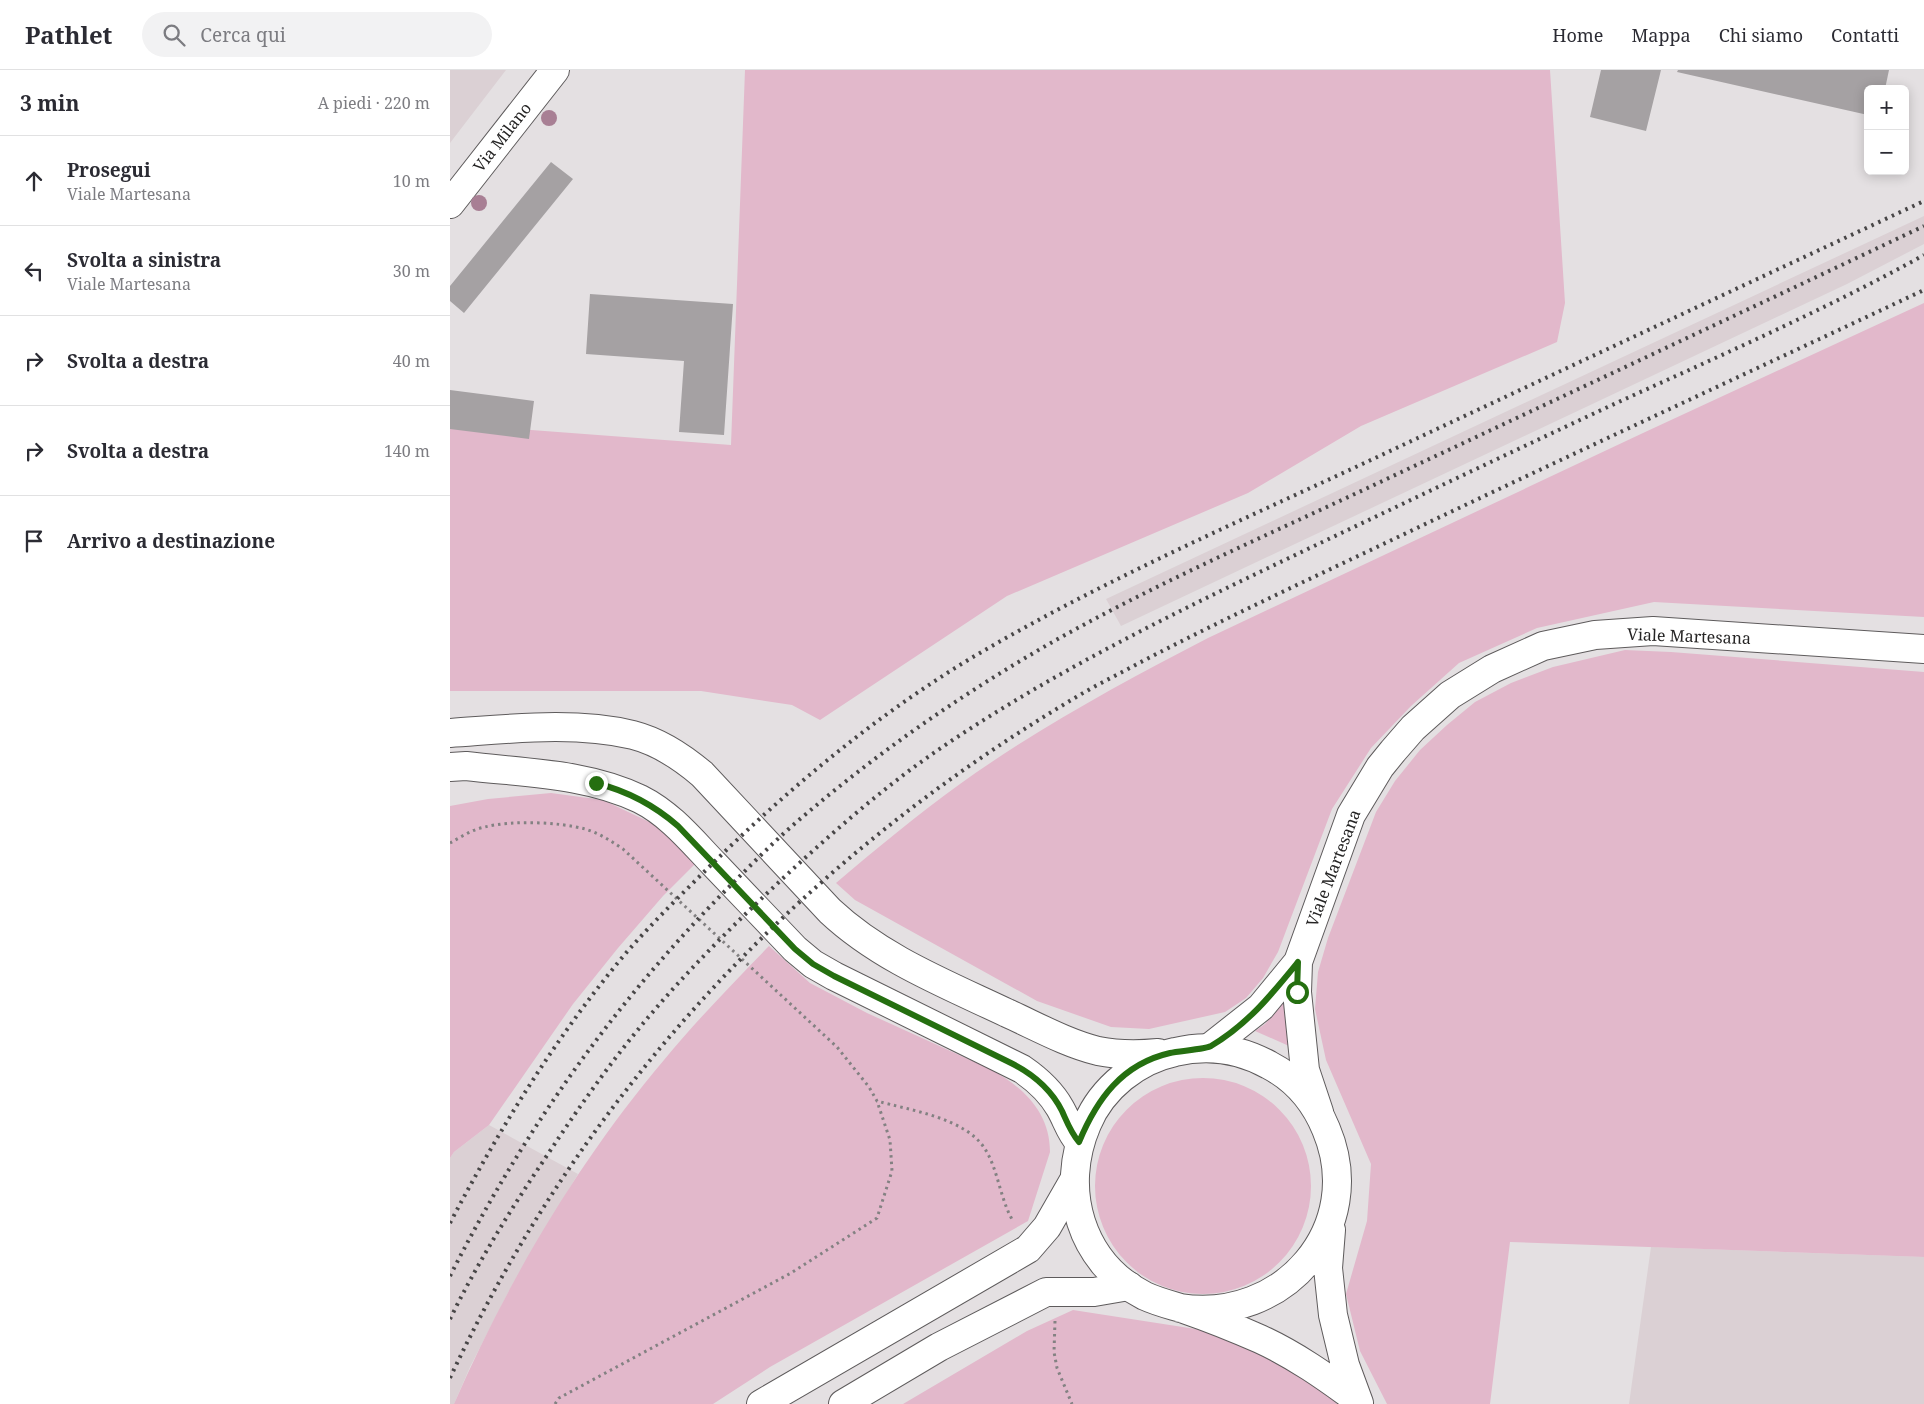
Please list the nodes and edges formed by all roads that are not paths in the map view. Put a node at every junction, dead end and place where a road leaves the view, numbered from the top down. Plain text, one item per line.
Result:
1 (555, 70) edge
2 (450, 204) edge
3 (1924, 649) edge
4 (450, 733) edge
5 (450, 767) edge
6 (546, 775) junction
7 (450, 785) edge
8 (1298, 962) junction
9 (1209, 1048) junction
10 (1172, 1052) junction
11 (1321, 1116) junction
12 (1079, 1142) junction
13 (1074, 1180) junction
14 (1333, 1213) junction
15 (1129, 1286) junction
16 (1180, 1308) junction
17 (1358, 1402) edge
18 (761, 1404) edge
19 (843, 1404) edge

1 - 2 main road, Via Milano
3 - 8 main road, Viale Martesana
4 - 10 main road
5 - 6 main road
6 - 7 main road
6 - 12 main road
8 - 9 main road, Viale Martesana
8 - 11 main road, Viale Martesana
9 - 10 main road
9 - 11 main road
10 - 12 main road
11 - 14 main road
12 - 13 main road
13 - 15 main road
13 - 18 main road
14 - 16 main road
14 - 17 main road
15 - 16 main road
15 - 19 main road
16 - 17 main road

